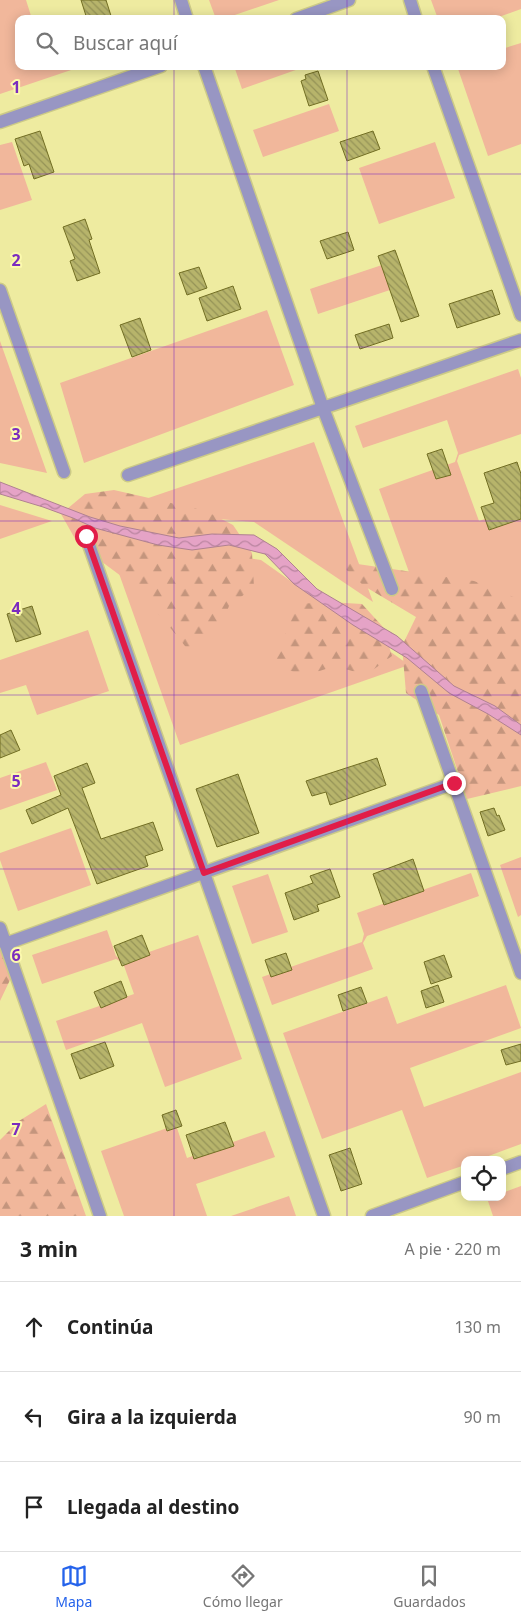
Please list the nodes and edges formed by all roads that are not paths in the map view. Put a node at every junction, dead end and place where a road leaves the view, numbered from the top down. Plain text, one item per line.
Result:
1 (181, 0) edge
2 (349, 0) edge
3 (410, 0) edge
4 (186, 15) edge
5 (307, 15) edge
6 (415, 15) edge
7 (149, 70) edge
8 (205, 70) edge
9 (434, 70) edge
10 (0, 122) edge
11 (0, 290) edge
12 (521, 316) edge
13 (521, 340) edge
14 (324, 408) junction
15 (64, 472) dead end
16 (128, 475) dead end
17 (86, 536) dead end
18 (392, 589) dead end
19 (421, 691) dead end
20 (454, 783) junction
21 (204, 873) junction
22 (0, 928) edge
23 (6, 944) junction
24 (521, 973) edge
25 (521, 1162) edge
26 (506, 1167) edge
27 (461, 1183) edge
28 (100, 1216) edge
29 (324, 1216) edge
30 (372, 1216) edge

1 - 4 street
2 - 5 street
3 - 6 street
7 - 10 street
8 - 14 street
9 - 12 street
11 - 15 street
13 - 14 street
14 - 16 street
14 - 18 street
17 - 21 street
19 - 20 street
20 - 21 street
20 - 24 street
21 - 23 street
21 - 29 street
22 - 23 street
23 - 28 street
25 - 26 street
27 - 30 street

